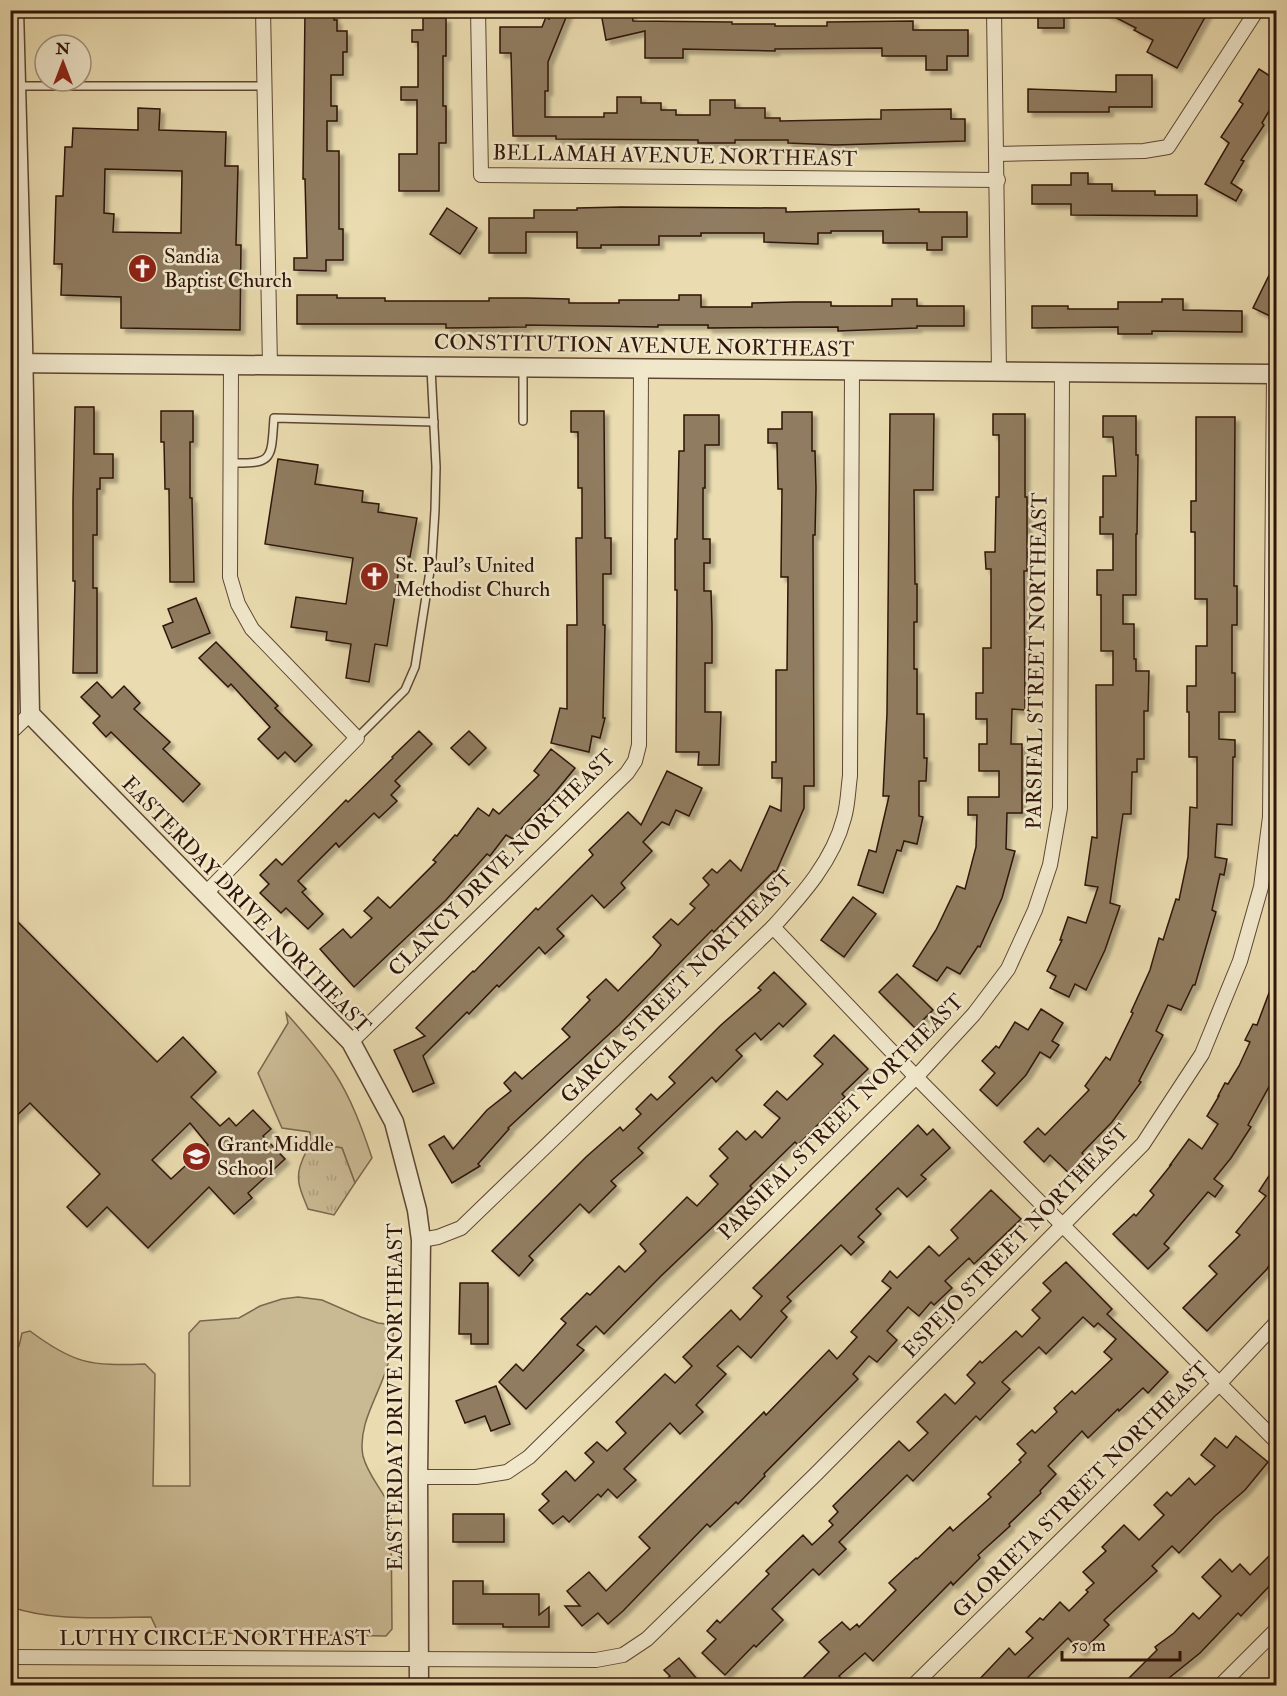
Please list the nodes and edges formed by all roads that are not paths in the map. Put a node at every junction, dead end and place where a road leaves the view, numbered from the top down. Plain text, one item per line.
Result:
1 (14, 10) edge
2 (263, 10) edge
3 (478, 10) edge
4 (994, 10) edge
5 (1257, 10) edge
6 (16, 86) junction
7 (264, 86) junction
8 (997, 154) junction
9 (998, 180) junction
10 (17, 363) edge
11 (231, 366) junction
12 (270, 366) junction
13 (431, 367) junction
14 (523, 368) junction
15 (641, 369) junction
16 (852, 371) junction
17 (999, 372) junction
18 (1062, 373) junction
19 (1275, 374) edge
20 (523, 420) dead end
21 (434, 422) junction
22 (231, 463) junction
23 (30, 714) junction
24 (10, 734) edge
25 (357, 738) junction
26 (206, 893) junction
27 (773, 927) junction
28 (351, 1042) junction
29 (916, 1077) junction
30 (1064, 1226) junction
31 (421, 1240) junction
32 (1276, 1323) edge
33 (1219, 1384) junction
34 (1276, 1441) edge
35 (418, 1477) junction
36 (1276, 1630) edge
37 (10, 1657) edge
38 (419, 1660) junction
39 (419, 1686) edge
40 (913, 1686) edge
41 (1221, 1686) edge

1 - 6 street
2 - 7 street
3 - 9 street, BELLAMAH AVENUE NORTHEAST
4 - 8 street
5 - 8 street
6 - 7 lane
6 - 10 street
7 - 12 street
8 - 9 street
9 - 17 street
10 - 11 street, CONSTITUTION AVENUE NORTHEAST
10 - 23 street
11 - 12 street, CONSTITUTION AVENUE NORTHEAST
11 - 22 street
12 - 13 street, CONSTITUTION AVENUE NORTHEAST
13 - 14 street, CONSTITUTION AVENUE NORTHEAST
13 - 21 lane
14 - 15 street, CONSTITUTION AVENUE NORTHEAST
14 - 20 lane
15 - 16 street, CONSTITUTION AVENUE NORTHEAST
15 - 28 street, CLANCY DRIVE NORTHEAST
16 - 17 street, CONSTITUTION AVENUE NORTHEAST
16 - 27 street, GARCIA STREET NORTHEAST
17 - 18 street, CONSTITUTION AVENUE NORTHEAST
18 - 19 street, CONSTITUTION AVENUE NORTHEAST
18 - 29 street, PARSIFAL STREET NORTHEAST
19 - 30 street, ESPEJO STREET NORTHEAST
21 - 22 lane
21 - 25 lane
22 - 25 street
23 - 24 street
23 - 26 street, EASTERDAY DRIVE NORTHEAST
25 - 26 street
26 - 28 street, EASTERDAY DRIVE NORTHEAST
27 - 29 street
27 - 31 street, GARCIA STREET NORTHEAST
28 - 31 street, EASTERDAY DRIVE NORTHEAST
29 - 30 street
29 - 35 street, PARSIFAL STREET NORTHEAST
30 - 33 street
30 - 38 street, ESPEJO STREET NORTHEAST
31 - 35 street, EASTERDAY DRIVE NORTHEAST
32 - 33 street, GLORIETA STREET NORTHEAST
33 - 34 street
33 - 40 street, GLORIETA STREET NORTHEAST
35 - 38 street, EASTERDAY DRIVE NORTHEAST
36 - 41 street
37 - 38 street, LUTHY CIRCLE NORTHEAST
38 - 39 street, EASTERDAY DRIVE NORTHEAST

